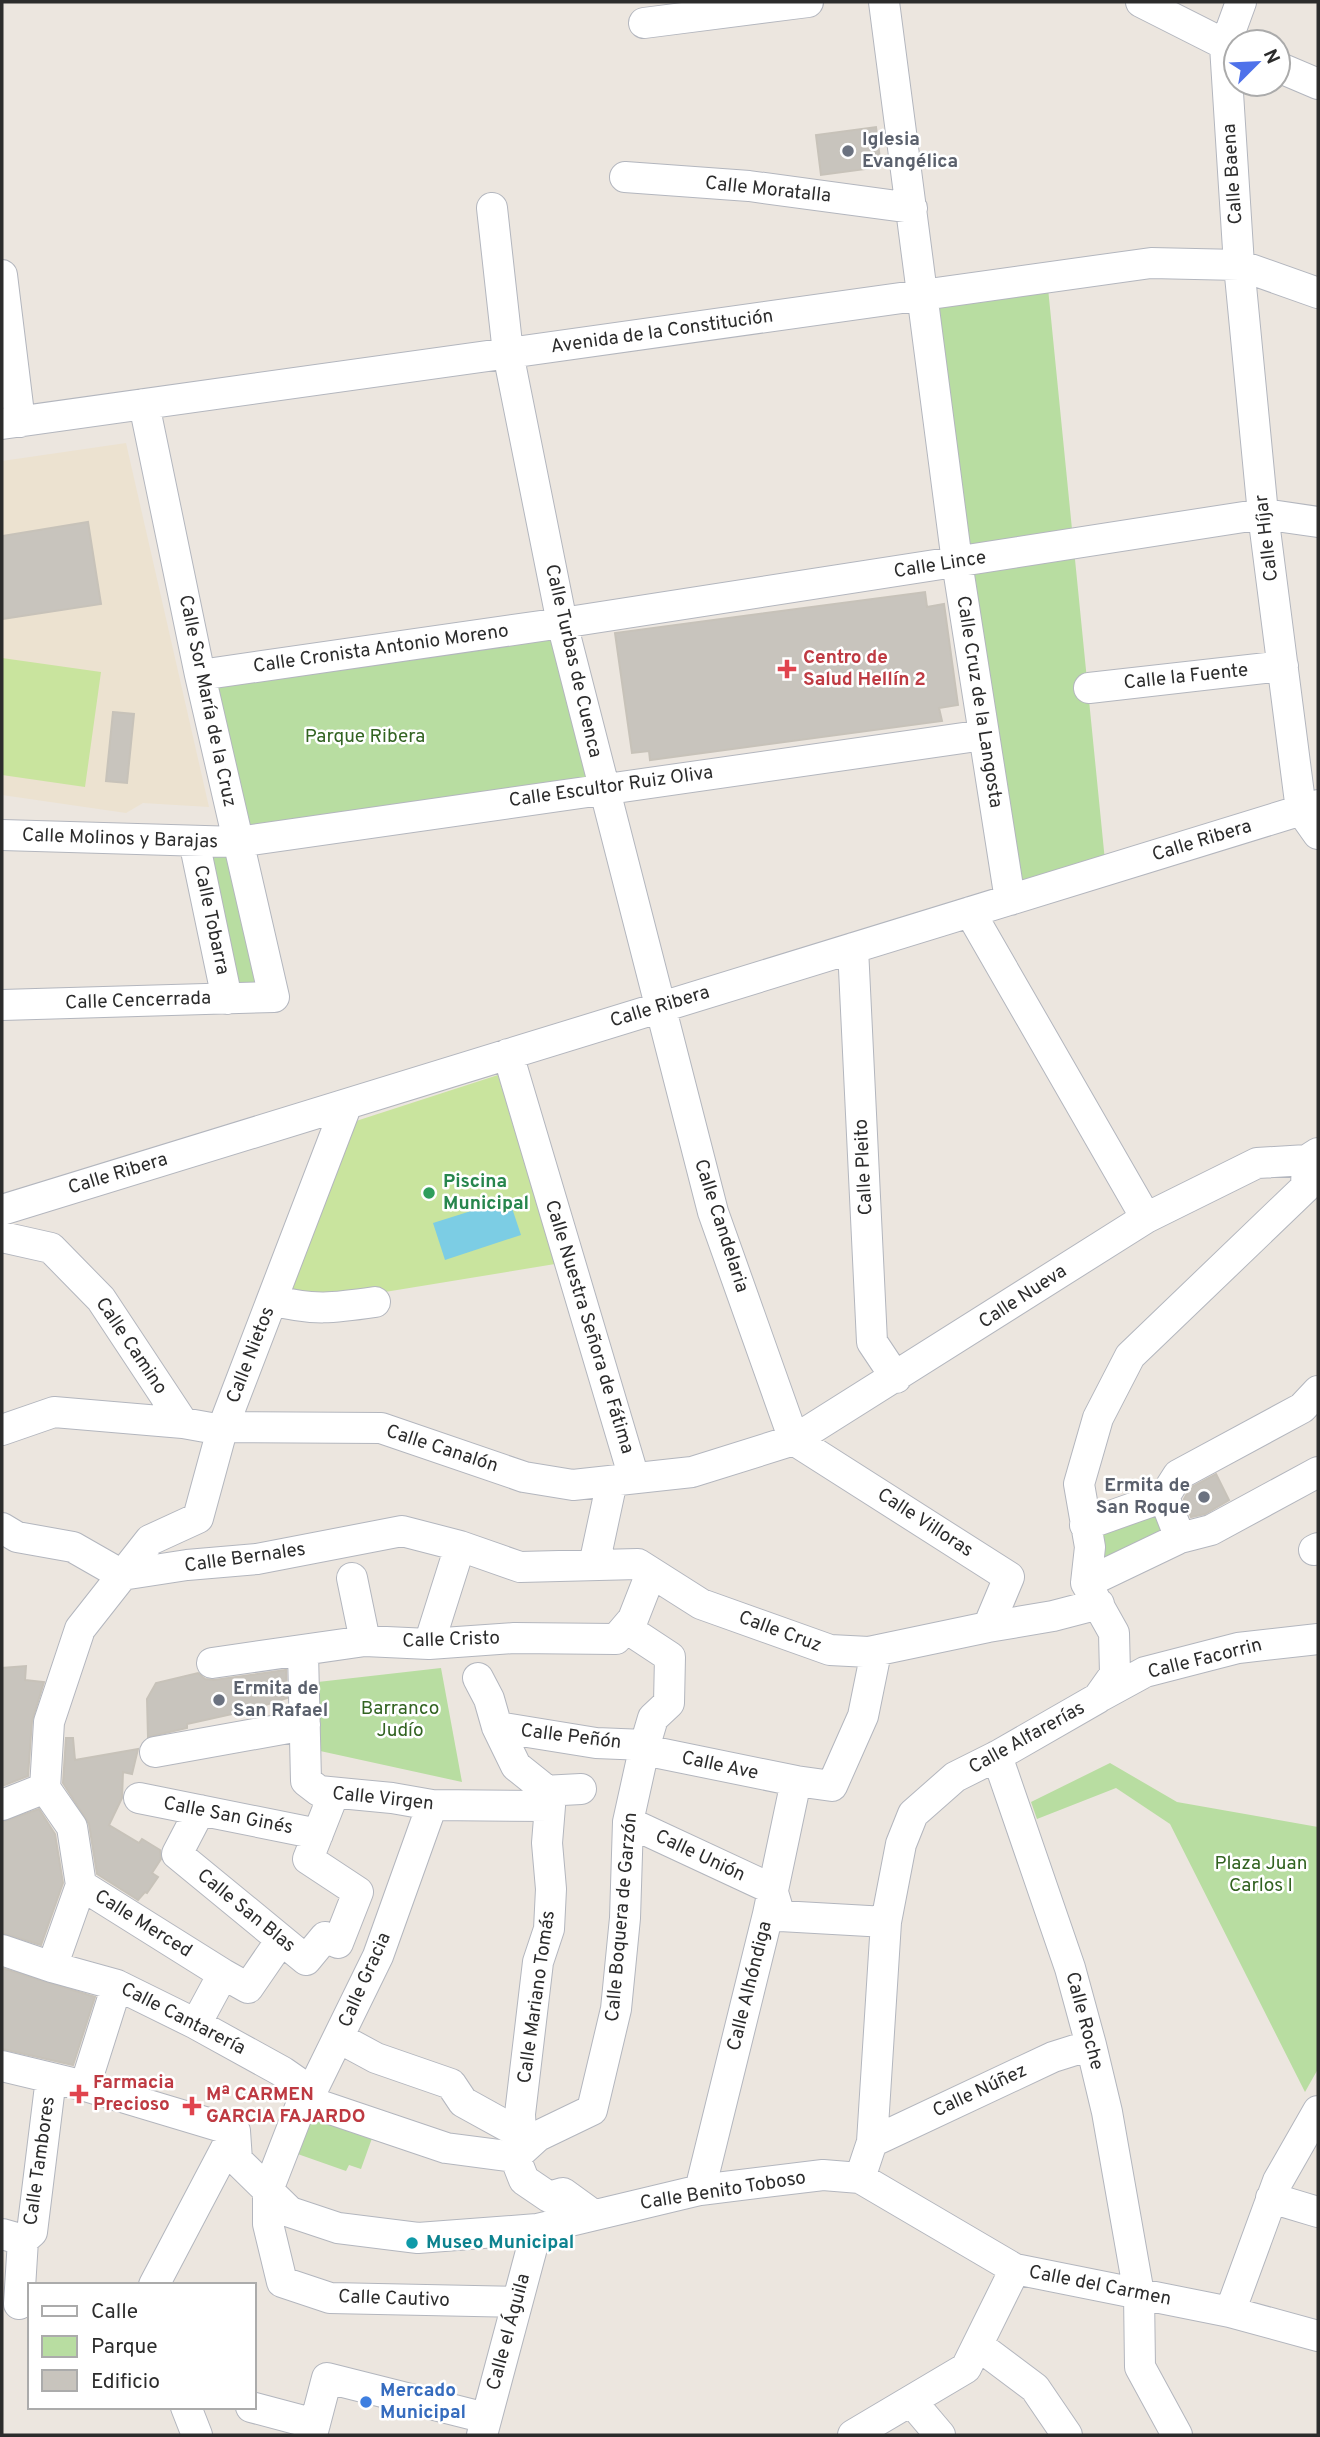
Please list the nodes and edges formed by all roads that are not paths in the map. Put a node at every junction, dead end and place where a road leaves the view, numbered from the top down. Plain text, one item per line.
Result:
1 (808, 2) edge
2 (884, 2) edge
3 (1141, 2) edge
4 (1241, 2) edge
5 (644, 23) dead end
6 (1235, 28) edge
7 (1222, 44) edge
8 (1292, 73) edge
9 (1318, 84) edge
10 (1232, 98) edge
11 (625, 177) dead end
12 (492, 208) dead end
13 (912, 208) junction
14 (1239, 265) junction
15 (2, 275) edge
16 (1318, 293) edge
17 (923, 295) junction
18 (508, 353) junction
19 (144, 404) junction
20 (11, 423) edge
21 (1263, 514) junction
22 (1318, 522) edge
23 (957, 562) junction
24 (562, 623) junction
25 (1283, 666) junction
26 (200, 675) junction
27 (1089, 688) dead end
28 (984, 735) junction
29 (603, 788) junction
30 (1313, 817) edge
31 (2, 835) edge
32 (194, 841) junction
33 (239, 842) junction
34 (1010, 900) junction
35 (970, 912) junction
36 (853, 948) junction
37 (274, 997) joint
38 (227, 999) junction
39 (2, 1005) edge
40 (660, 1007) junction
41 (508, 1054) junction
42 (347, 1104) junction
43 (1313, 1156) edge
44 (2, 1210) edge
45 (1146, 1218) junction
46 (2, 1237) edge
47 (272, 1300) junction
48 (375, 1302) dead end
49 (896, 1378) junction
50 (1318, 1391) edge
51 (183, 1423) junction
52 (2, 1430) edge
53 (222, 1430) junction
54 (794, 1440) junction
55 (1318, 1472) edge
56 (623, 1480) junction
57 (1164, 1497) junction
58 (1085, 1525) junction
59 (2, 1528) edge
60 (1180, 1538) junction
61 (460, 1546) junction
62 (594, 1564) junction
63 (651, 1573) junction
64 (122, 1575) junction
65 (352, 1578) dead end
66 (1092, 1593) junction
67 (988, 1626) junction
68 (626, 1628) junction
69 (1318, 1639) edge
70 (365, 1642) junction
71 (429, 1644) junction
72 (303, 1652) junction
73 (876, 1652) junction
74 (212, 1663) dead end
75 (478, 1678) dead end
76 (1098, 1698) junction
77 (305, 1725) junction
78 (497, 1727) junction
79 (644, 1747) junction
80 (155, 1752) dead end
81 (997, 1756) junction
82 (796, 1781) junction
83 (45, 1787) junction
84 (581, 1789) dead end
85 (334, 1793) junction
86 (139, 1798) dead end
87 (547, 1798) junction
88 (2, 1805) edge
89 (432, 1805) junction
90 (200, 1810) junction
91 (628, 1822) junction
92 (318, 1834) junction
93 (82, 1885) junction
94 (772, 1889) junction
95 (886, 1922) junction
96 (281, 1940) junction
97 (2, 1950) edge
98 (52, 1967) junction
99 (223, 1974) junction
100 (117, 1984) junction
101 (197, 2024) junction
102 (339, 2038) junction
103 (1091, 2045) junction
104 (2, 2066) edge
105 (51, 2078) junction
106 (85, 2086) junction
107 (305, 2101) junction
108 (1318, 2111) edge
109 (235, 2131) junction
110 (872, 2142) junction
111 (523, 2144) junction
112 (860, 2178) junction
113 (268, 2190) junction
114 (701, 2190) junction
115 (1270, 2198) junction
116 (1318, 2211) edge
117 (592, 2214) junction
118 (537, 2229) junction
119 (12, 2237) edge
120 (1015, 2269) junction
121 (155, 2283) edge
122 (1139, 2294) junction
123 (517, 2302) junction
124 (17, 2306) edge
125 (1230, 2312) junction
126 (1318, 2336) edge
127 (979, 2346) junction
128 (912, 2402) junction
129 (187, 2409) edge
130 (256, 2409) edge
131 (484, 2427) edge
132 (314, 2429) edge
133 (1055, 2430) edge
134 (197, 2435) edge
135 (853, 2435) edge
136 (940, 2435) edge
137 (1177, 2435) edge

1 - 5 street
2 - 13 street, Calle Cruz de la Langosta
3 - 7 street
4 - 6 street, Calle Baena
8 - 9 street
10 - 14 street, Calle Baena
11 - 13 street, Calle Moratalla
12 - 18 street, Calle Turbas de Cuenca
13 - 17 street, Calle Cruz de la Langosta
14 - 16 street, Avenida de la Constitución
14 - 17 street, Avenida de la Constitución
14 - 21 street, Calle Híjar
15 - 20 street
17 - 18 street, Avenida de la Constitución
17 - 23 street, Calle Cruz de la Langosta
18 - 19 street, Avenida de la Constitución
18 - 24 street, Calle Turbas de Cuenca
19 - 20 street, Avenida de la Constitución
19 - 26 street, Calle Sor María de la Cruz
21 - 22 street, Calle Lince
21 - 23 street, Calle Lince
21 - 25 street, Calle Híjar
23 - 24 street, Calle Lince
23 - 28 street, Calle Cruz de la Langosta
24 - 26 street, Calle Cronista Antonio Moreno
24 - 29 street, Calle Turbas de Cuenca
25 - 27 street, Calle la Fuente
25 - 30 street, Calle Híjar
26 - 33 street, Calle Sor María de la Cruz
28 - 29 street, Calle Escultor Ruiz Oliva
28 - 34 street, Calle Cruz de la Langosta
29 - 33 street, Calle Escultor Ruiz Oliva
29 - 40 street, Calle Turbas de Cuenca
30 - 34 street, Calle Ribera
31 - 32 street, Calle Molinos y Barajas
32 - 33 street, Calle Molinos y Barajas
32 - 38 street, Calle Tobarra
33 - 37 street, Calle Sor María de la Cruz
34 - 35 street, Calle Ribera
35 - 36 street, Calle Ribera
35 - 45 street
36 - 40 street, Calle Ribera
36 - 49 street, Calle Pleito
37 - 38 street, Calle Cencerrada
38 - 39 street, Calle Cencerrada
40 - 41 street, Calle Ribera
40 - 54 street, Calle Candelaria
41 - 42 street, Calle Ribera
41 - 56 street, Calle Nuestra Señora de Fátima
42 - 44 street, Calle Ribera
42 - 47 street, Calle Nietos
43 - 45 street, Calle Nueva
43 - 58 street
45 - 49 street, Calle Nueva
46 - 51 street, Calle Camino
47 - 48 street
47 - 53 street, Calle Nietos
49 - 54 street, Calle Nueva
50 - 57 street
51 - 52 street, Calle Canalón
51 - 53 street, Calle Canalón
53 - 56 street, Calle Canalón
53 - 64 street, Calle Nietos
54 - 56 street, Calle Canalón
54 - 67 street, Calle Villoras
55 - 60 street, Calle Cruz
56 - 62 street
57 - 58 street
57 - 60 street
58 - 66 street
59 - 64 street
60 - 66 street, Calle Cruz
61 - 62 street, Calle Bernales
61 - 64 street, Calle Bernales
61 - 71 street
62 - 63 street, Calle Cruz
63 - 68 street
63 - 73 street, Calle Cruz
64 - 83 street
65 - 70 street
66 - 67 street, Calle Cruz
66 - 76 street, Calle Alfarerías
67 - 73 street, Calle Cruz
68 - 71 street, Calle Cristo
68 - 79 street, Calle Boquera de Garzón
69 - 76 street, Calle Facorrin
70 - 71 street, Calle Cristo
70 - 72 street, Calle Cristo
72 - 74 street, Calle Cristo
72 - 77 street, Calle Virgen
73 - 82 street, Calle Ave
75 - 78 street
76 - 81 street, Calle Alfarerías
77 - 80 street
77 - 85 street, Calle Virgen
78 - 79 street, Calle Peñón
78 - 87 street
79 - 82 street, Calle Ave
79 - 91 street, Calle Boquera de Garzón
81 - 95 street, Calle Alfarerías
81 - 103 street, Calle Roche
82 - 94 street, Calle Alhóndiga
83 - 88 street
83 - 93 street, Calle Merced
84 - 87 street, Calle Virgen
85 - 89 street, Calle Virgen
85 - 92 street, Calle San Blas
86 - 90 street, Calle San Ginés
87 - 89 street, Calle Virgen
87 - 111 street, Calle Mariano Tomás
89 - 102 street, Calle Gracia
90 - 92 street, Calle San Ginés
90 - 96 street, Calle San Blas
91 - 94 street, Calle Unión
91 - 111 street, Calle Boquera de Garzón
92 - 96 street, Calle San Blas
93 - 98 street
93 - 99 street, Calle Merced
94 - 95 street
94 - 114 street, Calle Alhóndiga
95 - 110 street, Calle Alfarerías
96 - 99 street, Calle Merced
97 - 98 street, Calle Cantarería
98 - 100 street, Calle Cantarería
99 - 101 street
100 - 101 street, Calle Cantarería
100 - 106 street
101 - 107 street, Calle Cantarería
102 - 107 street, Calle Gracia
102 - 111 street
103 - 110 street, Calle Núñez
103 - 122 street, Calle Roche
104 - 105 street
105 - 106 street
105 - 119 street, Calle Tambores
106 - 109 street
107 - 111 street
107 - 113 street, Calle Gracia
108 - 115 street
109 - 113 street, Calle Benito Toboso
109 - 121 street
110 - 112 street, Calle Alfarerías
111 - 117 street
112 - 114 street, Calle Benito Toboso
112 - 120 street, Calle del Carmen
113 - 118 street, Calle Benito Toboso
113 - 123 street, Calle Cautivo
114 - 117 street, Calle Benito Toboso
115 - 116 street
115 - 125 street
117 - 118 street, Calle Benito Toboso
118 - 123 street, Calle el Águila
119 - 124 street, Calle Tambores
120 - 122 street, Calle del Carmen
120 - 127 street
122 - 125 street, Calle del Carmen
122 - 137 street, Calle Roche
123 - 131 street, Calle el Águila
125 - 126 street, Calle del Carmen
127 - 128 street
127 - 133 street
128 - 135 street
128 - 136 street
129 - 134 street
130 - 132 street
131 - 132 street

